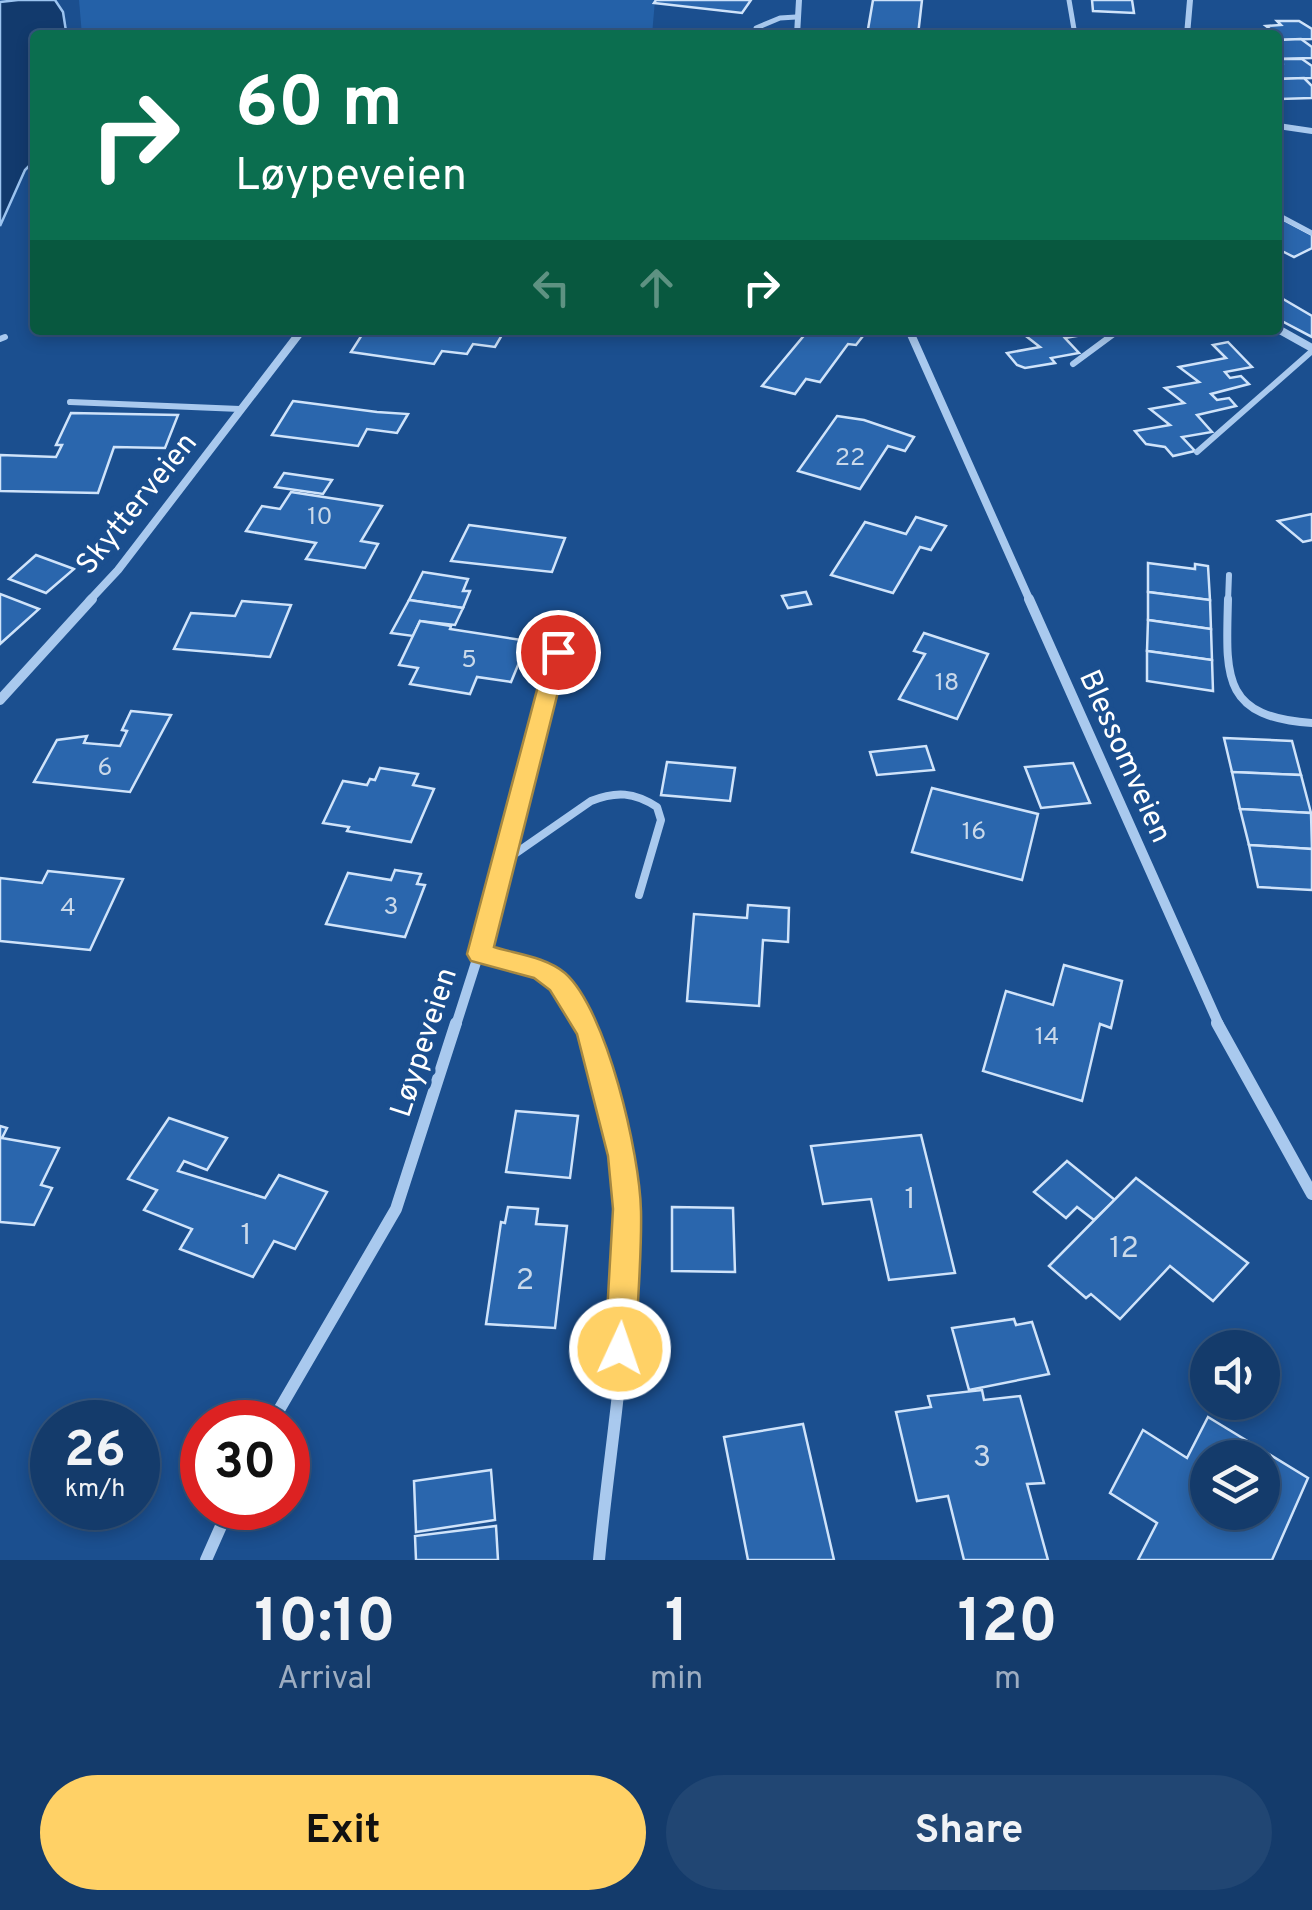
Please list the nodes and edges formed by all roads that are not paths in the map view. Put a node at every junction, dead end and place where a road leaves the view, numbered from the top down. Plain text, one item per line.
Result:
1 (799, 0) edge
2 (1068, 0) edge
3 (1190, 0) edge
4 (796, 17) junction
5 (756, 30) edge
6 (797, 30) edge
7 (1075, 30) edge
8 (1187, 30) edge
9 (1282, 127) edge
10 (1312, 131) edge
11 (1282, 217) edge
12 (1312, 233) edge
13 (1282, 331) edge
14 (298, 335) edge
15 (912, 335) edge
16 (1112, 335) edge
17 (1312, 349) edge
18 (1073, 364) dead end
19 (70, 402) dead end
20 (240, 410) junction
21 (1197, 452) dead end
22 (1229, 575) dead end
23 (558, 652) dead end
24 (0, 700) edge
25 (1312, 723) edge
26 (503, 862) junction
27 (639, 895) dead end
28 (480, 954) junction
29 (1312, 1194) edge
30 (285, 1400) edge
31 (219, 1530) edge
32 (206, 1560) edge
33 (599, 1560) edge

1 - 4 street
2 - 7 lane
3 - 8 street
4 - 5 lane
4 - 6 street
9 - 10 street
11 - 12 lane
13 - 17 street
14 - 20 street, Skytterveien
15 - 29 street, Blessomveien
16 - 18 lane
17 - 21 lane
19 - 20 lane
20 - 24 street, Skytterveien
22 - 25 lane
23 - 26 street, Løypeveien
26 - 27 lane
26 - 28 street, Løypeveien
28 - 30 street, Løypeveien
28 - 33 street
31 - 32 street

